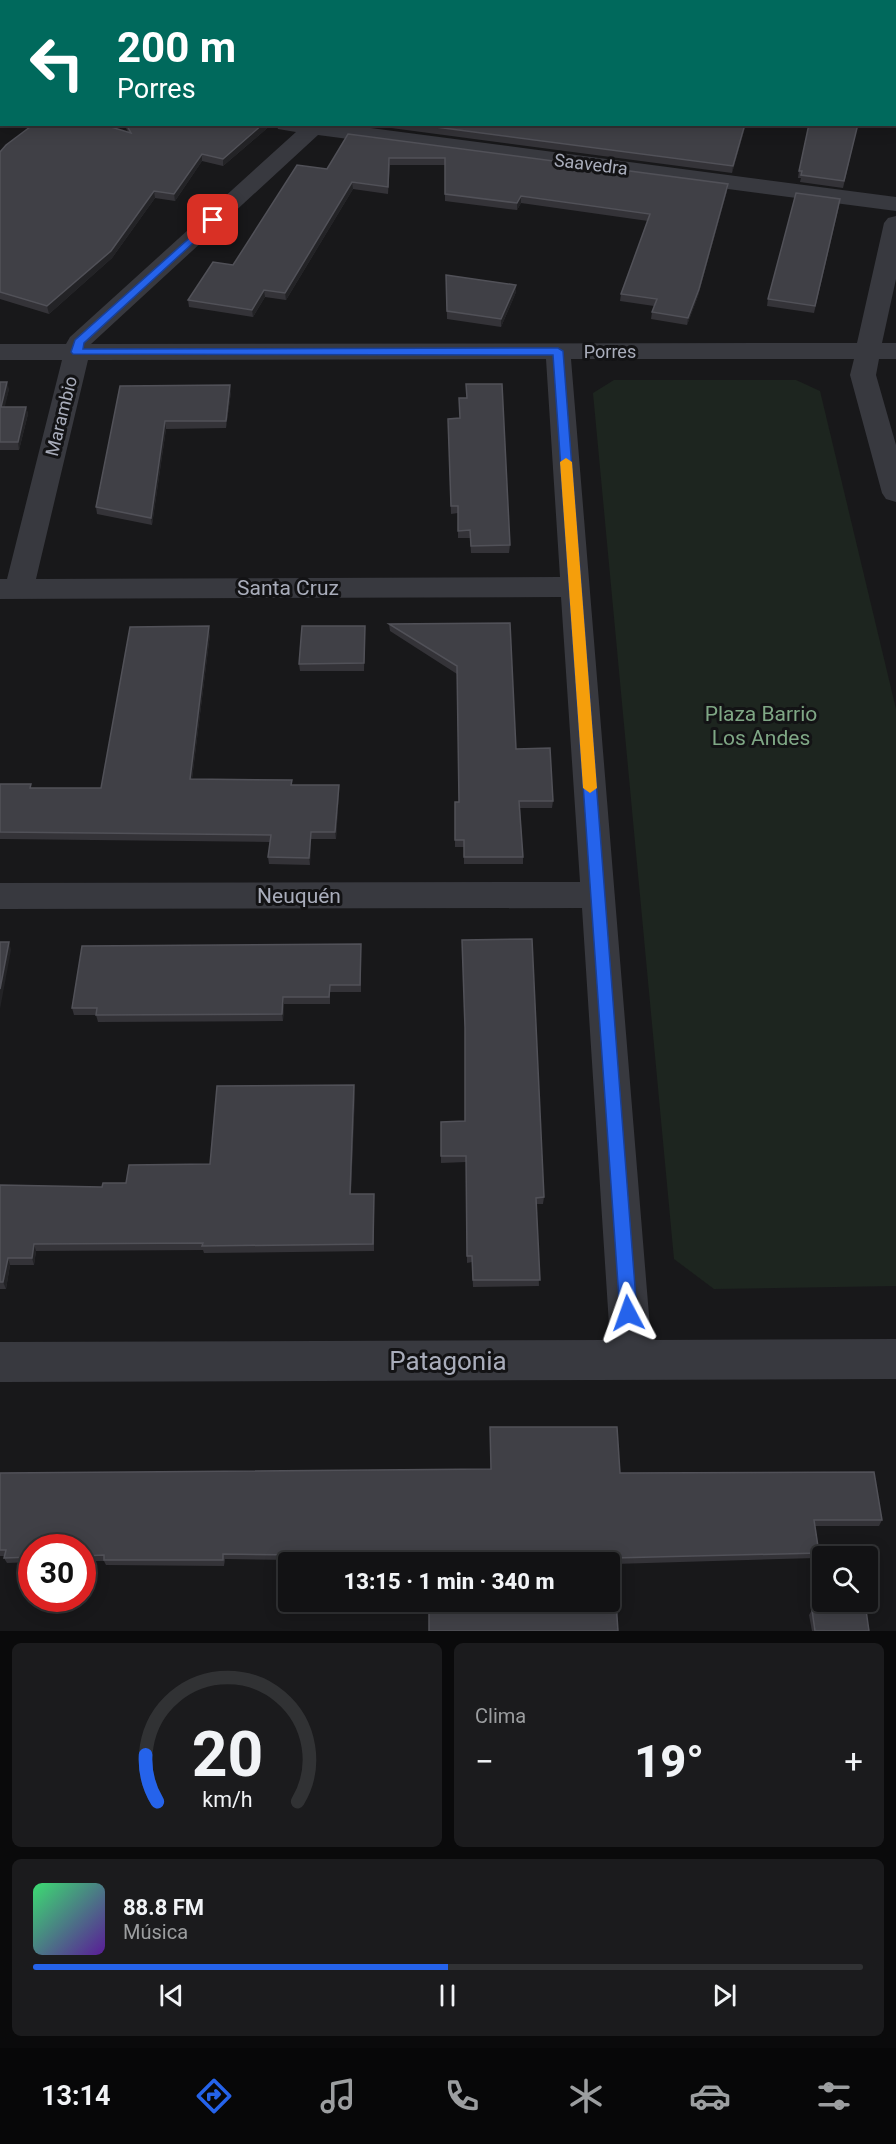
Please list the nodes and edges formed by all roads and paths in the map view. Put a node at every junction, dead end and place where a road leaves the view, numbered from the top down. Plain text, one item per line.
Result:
1 (300, 126) edge
2 (313, 128) junction
3 (896, 204) edge
4 (896, 223) edge
5 (558, 351) junction
6 (868, 351) junction
7 (896, 351) edge
8 (0, 352) edge
9 (77, 352) junction
10 (896, 493) edge
11 (575, 587) junction
12 (10, 589) edge
13 (598, 895) junction
14 (0, 896) edge
15 (896, 1359) edge
16 (632, 1360) junction
17 (0, 1362) edge

1 - 2 street, Saavedra
2 - 3 street, Saavedra
2 - 9 street, Marambio
4 - 6 street
5 - 6 street, Porres
5 - 9 street, Porres
5 - 11 street
6 - 7 street, Porres
6 - 10 street
8 - 9 street, Porres
9 - 12 street, Marambio
11 - 12 street, Santa Cruz
11 - 13 street
13 - 14 street, Neuquén
13 - 16 street
15 - 16 street, Patagonia
16 - 17 street, Patagonia

